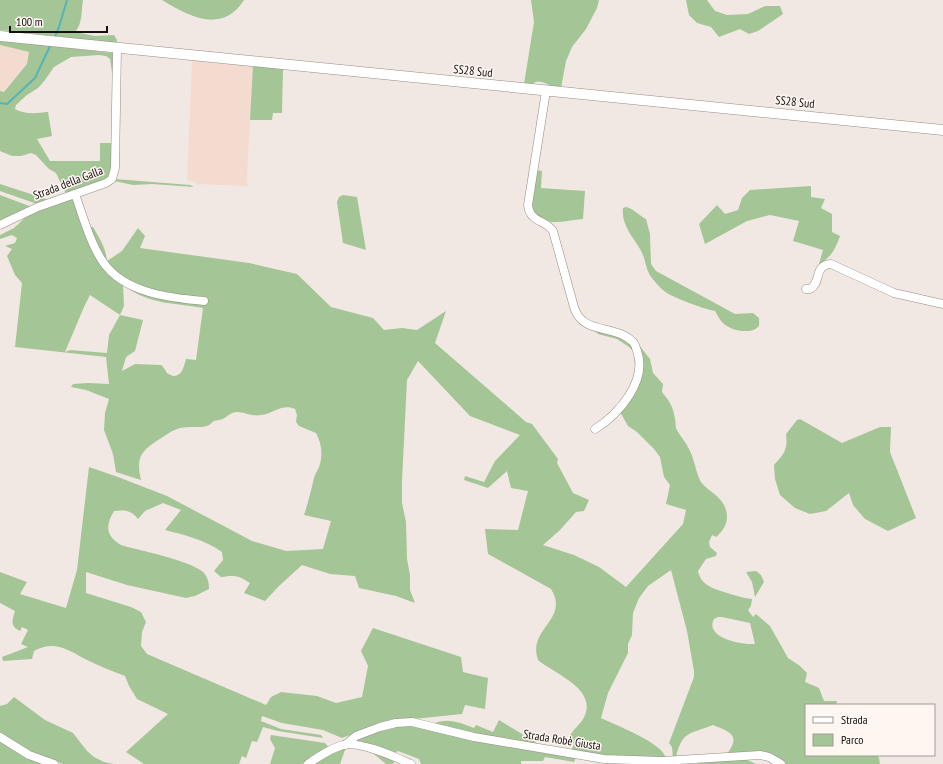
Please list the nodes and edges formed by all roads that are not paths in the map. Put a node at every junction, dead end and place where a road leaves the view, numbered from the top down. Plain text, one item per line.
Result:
1 (0, 36) edge
2 (117, 48) junction
3 (546, 91) junction
4 (943, 130) edge
5 (76, 194) junction
6 (0, 225) edge
7 (806, 289) dead end
8 (204, 301) dead end
9 (943, 304) edge
10 (595, 429) dead end
11 (0, 737) edge
12 (345, 745) junction
13 (54, 764) edge
14 (308, 764) edge
15 (411, 764) edge
16 (781, 764) edge

1 - 2 main road, SS28 Sud
2 - 3 main road, SS28 Sud
2 - 5 street, Strada della Galla
3 - 4 main road, SS28 Sud
3 - 10 street
5 - 6 street, Strada della Galla
5 - 8 street
7 - 9 street
11 - 13 street
12 - 14 street
12 - 15 street
12 - 16 street, Strada Robè Giusta

